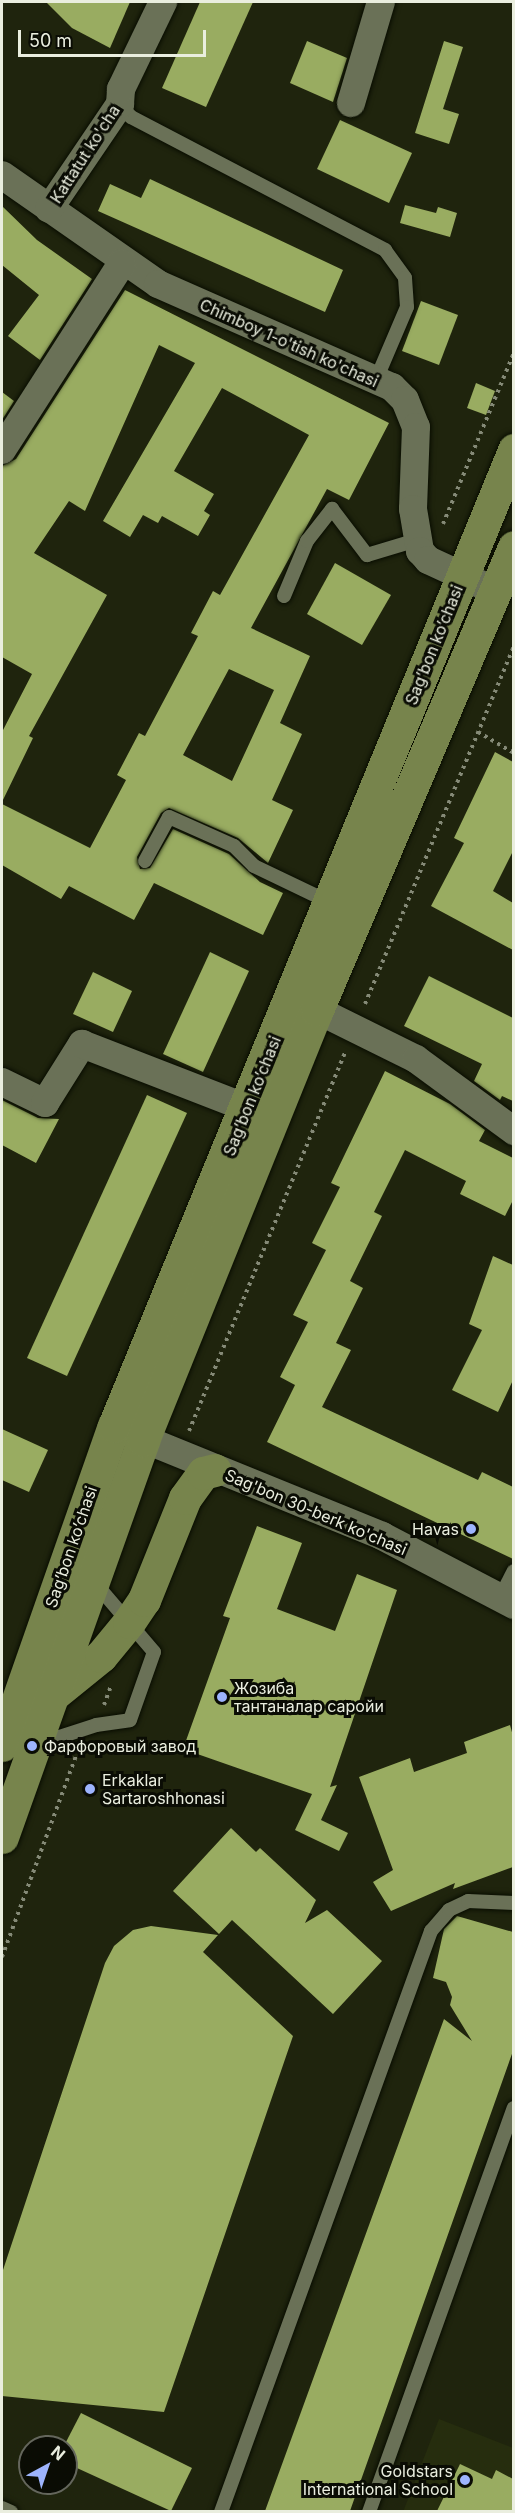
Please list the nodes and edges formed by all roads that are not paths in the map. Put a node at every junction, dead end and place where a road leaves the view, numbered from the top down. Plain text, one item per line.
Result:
1 (163, 2) edge
2 (381, 2) edge
3 (351, 103) dead end
4 (120, 104) junction
5 (2, 175) edge
6 (50, 209) junction
7 (122, 262) junction
8 (375, 382) junction
9 (2, 450) edge
10 (513, 450) edge
11 (513, 547) edge
12 (423, 550) junction
13 (461, 577) junction
14 (495, 591) junction
15 (284, 596) dead end
16 (145, 861) dead end
17 (331, 903) junction
18 (317, 1010) junction
19 (2, 1082) edge
20 (247, 1108) junction
21 (513, 1131) edge
22 (128, 1433) junction
23 (215, 1470) junction
24 (513, 1571) edge
25 (91, 1579) junction
26 (507, 1602) edge
27 (129, 1622) junction
28 (48, 1699) junction
29 (17, 1746) edge
30 (2, 1837) edge
31 (513, 1903) edge
32 (513, 2108) edge
33 (2, 2508) edge
34 (11, 2511) edge
35 (220, 2511) edge
36 (369, 2511) edge

1 - 4 street, Kattatut ko'cha
2 - 3 street
4 - 6 street, Kattatut ko'cha
4 - 8 lane
5 - 6 street, Chimboy 1-o'tish ko'chasi
6 - 7 street, Chimboy 1-o'tish ko'chasi
7 - 8 street, Chimboy 1-o'tish ko'chasi
7 - 9 street
8 - 12 street, Chimboy 1-o'tish ko'chasi
10 - 13 main road, Sag’bon ko’chasi
11 - 14 main road, Sag’bon ko’chasi
12 - 13 street
12 - 15 lane
13 - 14 street
13 - 17 main road, Sag’bon ko’chasi
14 - 18 main road, Sag’bon ko’chasi
16 - 17 lane
17 - 20 main road, Sag’bon ko’chasi
18 - 21 street
18 - 22 main road, Sag’bon ko’chasi
19 - 20 street
20 - 22 main road, Sag’bon ko’chasi
22 - 23 street, Sag'bon 30-berk ko'chasi
22 - 25 main road, Sag’bon ko’chasi
22 - 29 main road, Sag’bon ko’chasi
23 - 26 street, Sag'bon 30-berk ko'chasi
23 - 27 main road
24 - 26 lane
25 - 27 lane
25 - 28 main road, Sag’bon ko’chasi
27 - 28 main road
27 - 29 lane
28 - 29 main road, Sag’bon ko’chasi
29 - 30 main road, Sag’bon ko’chasi
31 - 35 lane
32 - 36 lane
33 - 34 lane

